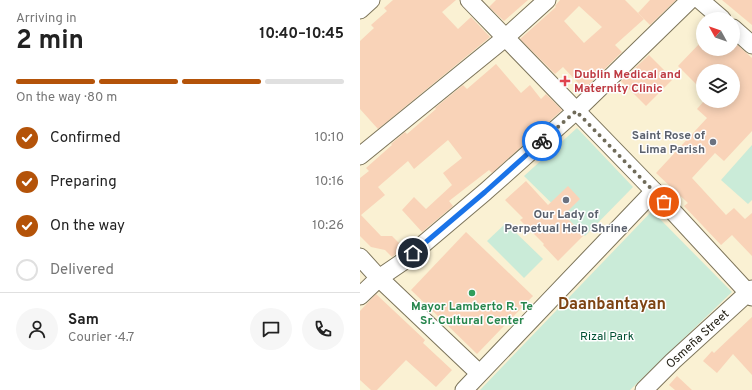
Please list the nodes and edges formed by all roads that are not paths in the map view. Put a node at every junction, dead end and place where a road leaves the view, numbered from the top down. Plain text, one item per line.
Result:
1 (371, 0) edge
2 (469, 0) edge
3 (547, 0) edge
4 (690, 0) edge
5 (700, 0) edge
6 (360, 10) edge
7 (714, 12) edge
8 (740, 34) edge
9 (505, 38) junction
10 (752, 45) edge
11 (576, 111) junction
12 (360, 156) edge
13 (654, 191) junction
14 (360, 257) edge
15 (379, 278) junction
16 (751, 293) edge
17 (360, 296) edge
18 (479, 373) junction
19 (464, 390) edge
20 (644, 390) edge

1 - 6 street
2 - 9 street
3 - 9 street
4 - 11 street
5 - 7 street
8 - 10 street
9 - 11 street
9 - 12 street
11 - 13 street
11 - 15 street
13 - 16 street
13 - 18 street
14 - 15 street
15 - 17 street
15 - 18 street
16 - 20 street, Osmeña Street
18 - 19 street

